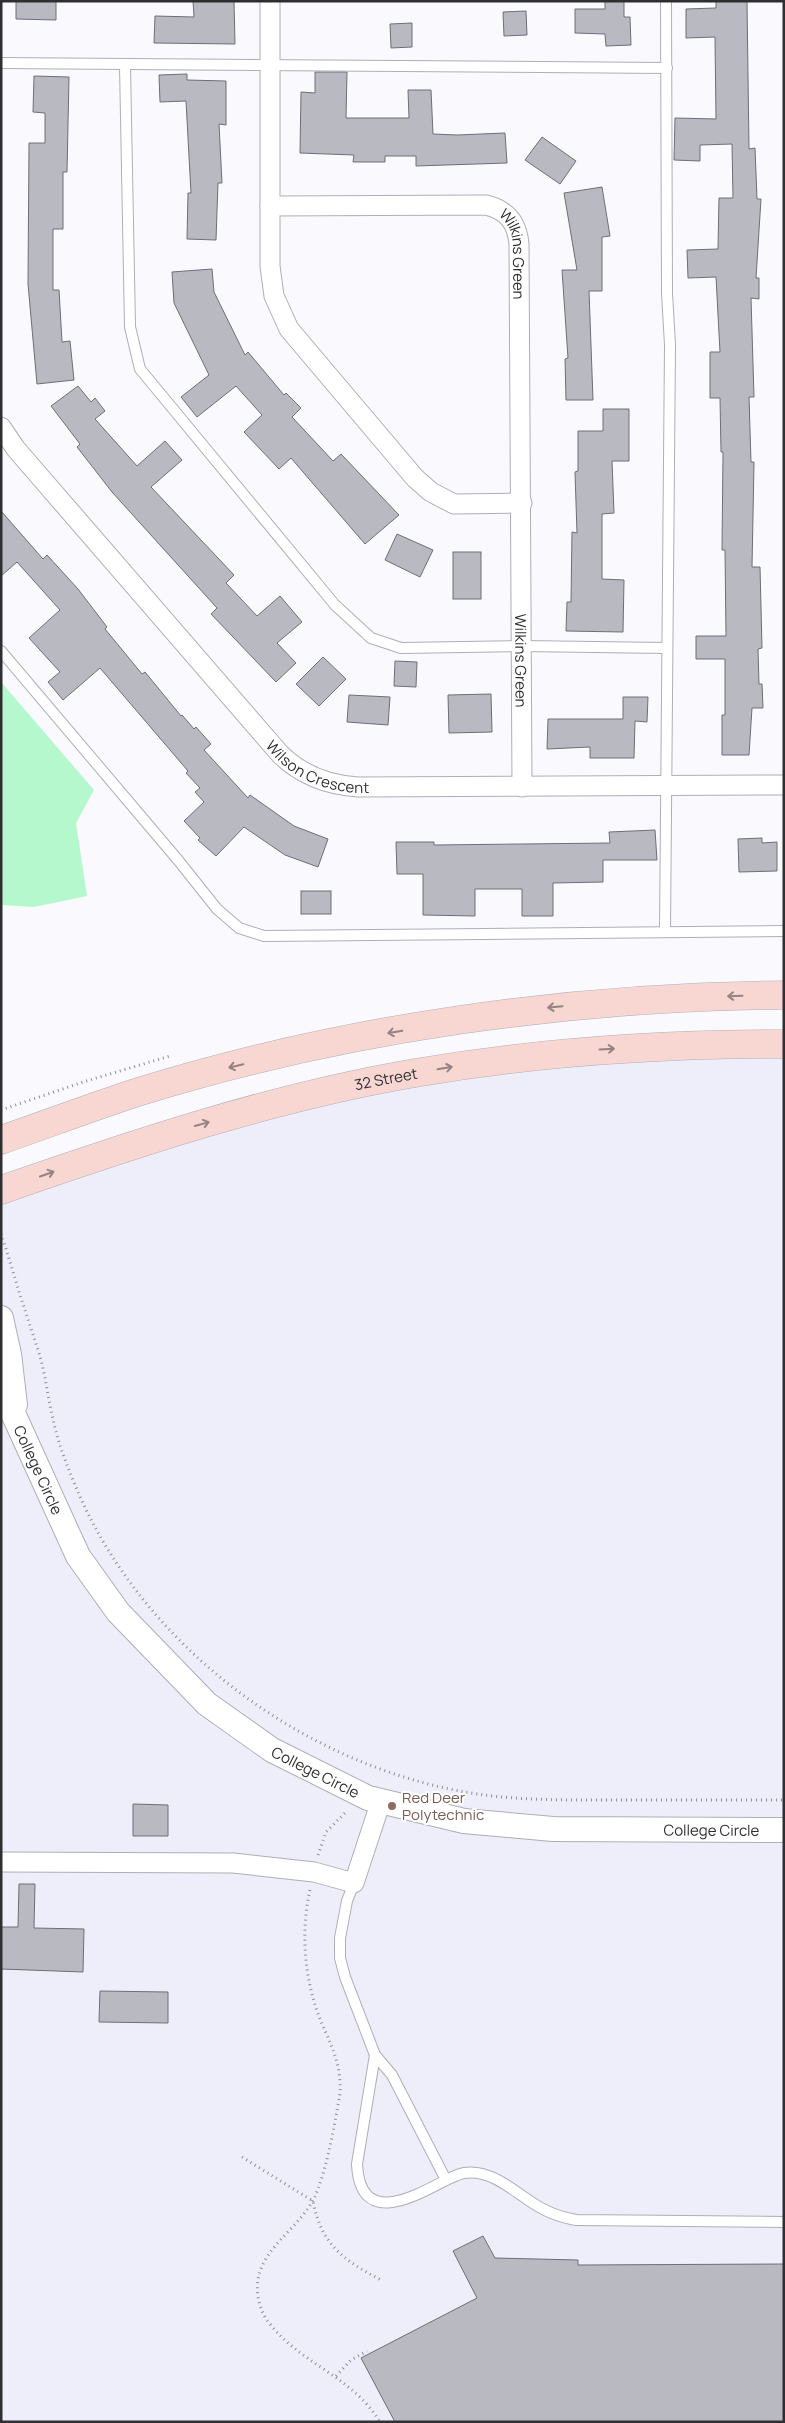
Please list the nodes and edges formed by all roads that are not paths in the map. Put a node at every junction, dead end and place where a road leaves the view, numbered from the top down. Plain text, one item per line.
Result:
1 (270, 1) edge
2 (666, 1) edge
3 (1, 63) edge
4 (125, 64) junction
5 (269, 64) junction
6 (667, 68) junction
7 (270, 206) junction
8 (1, 427) edge
9 (522, 503) junction
10 (522, 646) junction
11 (667, 648) junction
12 (1, 651) edge
13 (665, 786) junction
14 (784, 786) edge
15 (522, 787) junction
16 (665, 930) junction
17 (784, 930) edge
18 (784, 995) edge
19 (784, 1044) edge
20 (1, 1140) edge
21 (1, 1190) edge
22 (1, 1318) edge
23 (1, 1387) edge
24 (16, 1416) junction
25 (381, 1801) junction
26 (784, 1830) edge
27 (1, 1862) edge
28 (354, 1883) junction
29 (376, 2055) junction
30 (446, 2180) junction
31 (784, 2222) edge

1 - 5 street
2 - 6 lane
3 - 4 lane
4 - 5 lane
4 - 10 lane
5 - 6 lane
5 - 7 street
6 - 11 lane
7 - 9 street
7 - 9 street, Wilkins Green
8 - 15 street, Wilson Crescent
9 - 10 street, Wilkins Green
10 - 11 lane
10 - 15 street, Wilkins Green
11 - 13 lane
12 - 16 lane
13 - 14 street, Wilson Crescent
13 - 15 street, Wilson Crescent
13 - 16 lane
16 - 17 lane
18 -> 20 main road
21 -> 19 main road, 32 Street
22 - 24 street, College Circle
23 - 24 street, College Circle
24 - 25 street, College Circle
25 - 26 street, College Circle
25 - 28 street
27 - 28 street
28 - 29 lane
29 - 30 lane
29 - 30 lane
30 - 31 lane

